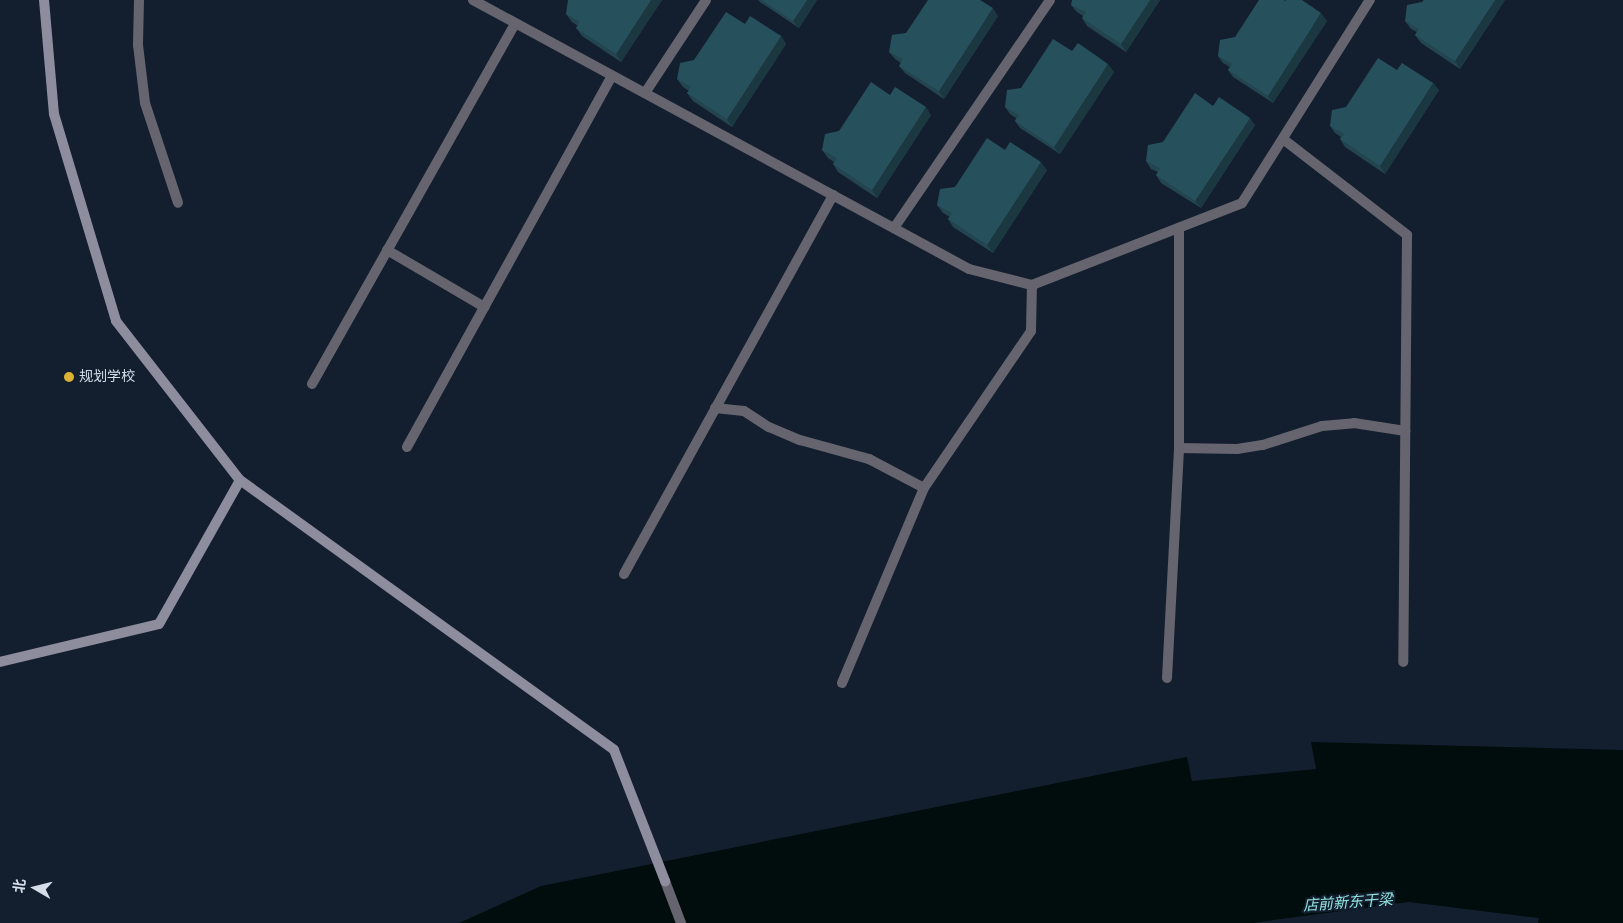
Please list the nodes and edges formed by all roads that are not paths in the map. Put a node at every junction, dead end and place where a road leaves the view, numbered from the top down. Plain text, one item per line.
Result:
1 (44, 0) edge
2 (139, 0) edge
3 (473, 0) edge
4 (706, 0) edge
5 (1050, 0) edge
6 (1370, 0) edge
7 (514, 23) junction
8 (612, 76) junction
9 (645, 93) junction
10 (1283, 139) junction
11 (833, 195) junction
12 (178, 203) dead end
13 (894, 228) junction
14 (1179, 228) junction
15 (387, 250) junction
16 (1032, 285) junction
17 (484, 307) junction
18 (312, 384) dead end
19 (715, 408) junction
20 (1405, 431) junction
21 (407, 447) dead end
22 (1179, 448) junction
23 (240, 480) junction
24 (924, 488) junction
25 (624, 574) dead end
26 (0, 662) edge
27 (1403, 662) dead end
28 (1167, 678) dead end
29 (842, 682) dead end
30 (681, 923) edge

1 - 23 street
2 - 12 street
3 - 7 street
4 - 9 street
5 - 13 street
6 - 10 street
7 - 8 street
7 - 15 street
8 - 9 street
8 - 17 street
9 - 11 street
10 - 14 street
10 - 20 street
11 - 13 street
11 - 19 street
13 - 16 street
14 - 16 street
14 - 22 street
15 - 17 street
15 - 18 street
16 - 24 street
17 - 21 street
19 - 24 street
19 - 25 street
20 - 22 street
20 - 27 street
22 - 28 street
23 - 26 street
23 - 30 street
24 - 29 street

